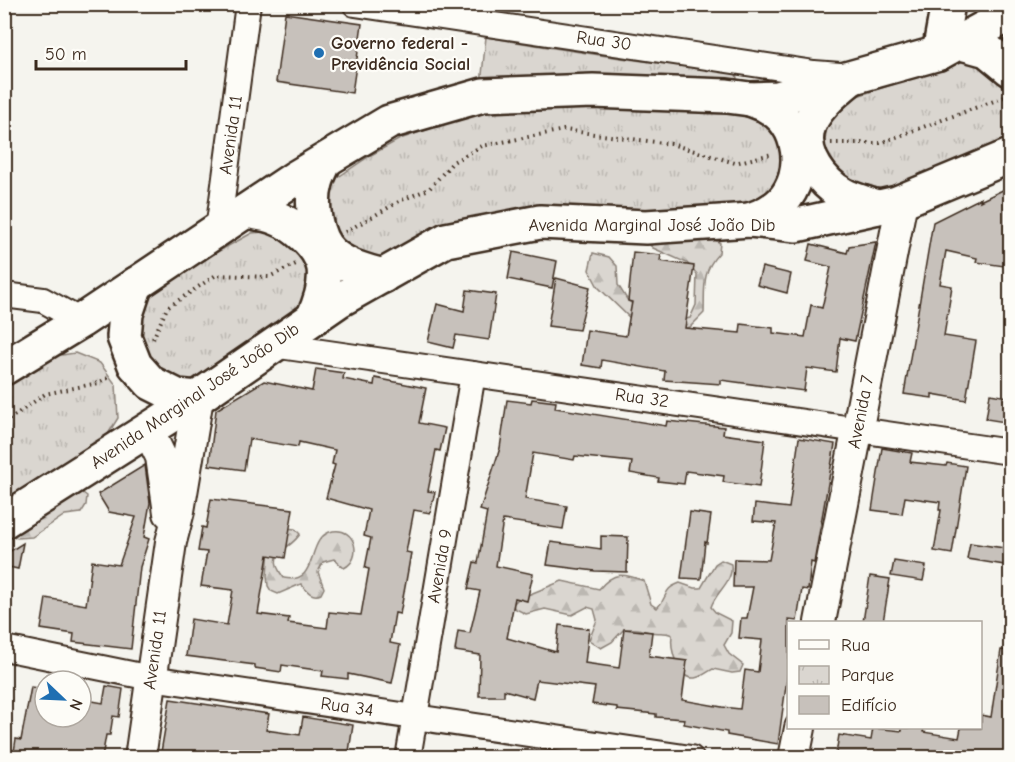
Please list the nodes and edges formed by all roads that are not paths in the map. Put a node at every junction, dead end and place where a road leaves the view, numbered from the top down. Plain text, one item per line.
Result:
1 (248, 4) edge
2 (355, 4) edge
3 (948, 4) edge
4 (411, 8) edge
5 (1011, 15) edge
6 (949, 47) junction
7 (1011, 69) edge
8 (854, 76) junction
9 (750, 99) junction
10 (1011, 156) edge
11 (325, 161) junction
12 (889, 204) junction
13 (246, 211) junction
14 (750, 220) junction
15 (218, 230) junction
16 (383, 276) junction
17 (136, 284) junction
18 (4, 295) edge
19 (313, 318) junction
20 (81, 321) junction
21 (273, 345) junction
22 (135, 365) junction
23 (4, 368) edge
24 (472, 374) junction
25 (198, 398) junction
26 (148, 430) junction
27 (858, 430) junction
28 (1011, 452) edge
29 (4, 520) edge
30 (171, 542) junction
31 (820, 621) edge
32 (4, 648) edge
33 (151, 678) junction
34 (415, 717) junction
35 (800, 729) edge
36 (140, 758) edge
37 (408, 758) edge
38 (691, 758) edge
39 (794, 758) edge

1 - 15 street, Avenida 11
2 - 4 street, Rua 30
3 - 6 main road
4 - 8 street, Rua 30
5 - 6 main road
6 - 7 main road
6 - 8 main road
8 - 9 main road
8 - 12 main road
9 - 11 main road
9 - 14 main road
10 - 12 main road, Avenida Marginal José João Dib
11 - 13 main road
11 - 16 main road
12 - 14 main road, Avenida Marginal José João Dib
12 - 27 street, Avenida 7
13 - 15 main road
13 - 19 main road
14 - 16 main road, Avenida Marginal José João Dib
15 - 17 main road
16 - 19 main road, Avenida Marginal José João Dib
17 - 20 main road
17 - 22 main road
18 - 20 street
19 - 21 main road, Avenida Marginal José João Dib
20 - 22 main road
20 - 23 main road
21 - 24 street, Rua 32
21 - 25 main road, Avenida Marginal José João Dib
22 - 25 main road
22 - 26 main road
24 - 27 street, Rua 32
24 - 34 street, Avenida 9
25 - 26 main road, Avenida Marginal José João Dib
25 - 30 street, Avenida 11
26 - 29 main road, Avenida Marginal José João Dib
26 - 30 street, Avenida 11
27 - 28 street, Rua 32
27 - 31 street, Avenida 7
30 - 33 street, Avenida 11
32 - 33 street, Rua 34
33 - 34 street, Rua 34
33 - 36 street, Avenida 11
34 - 37 street, Avenida 9
34 - 38 street, Rua 34
35 - 39 street

